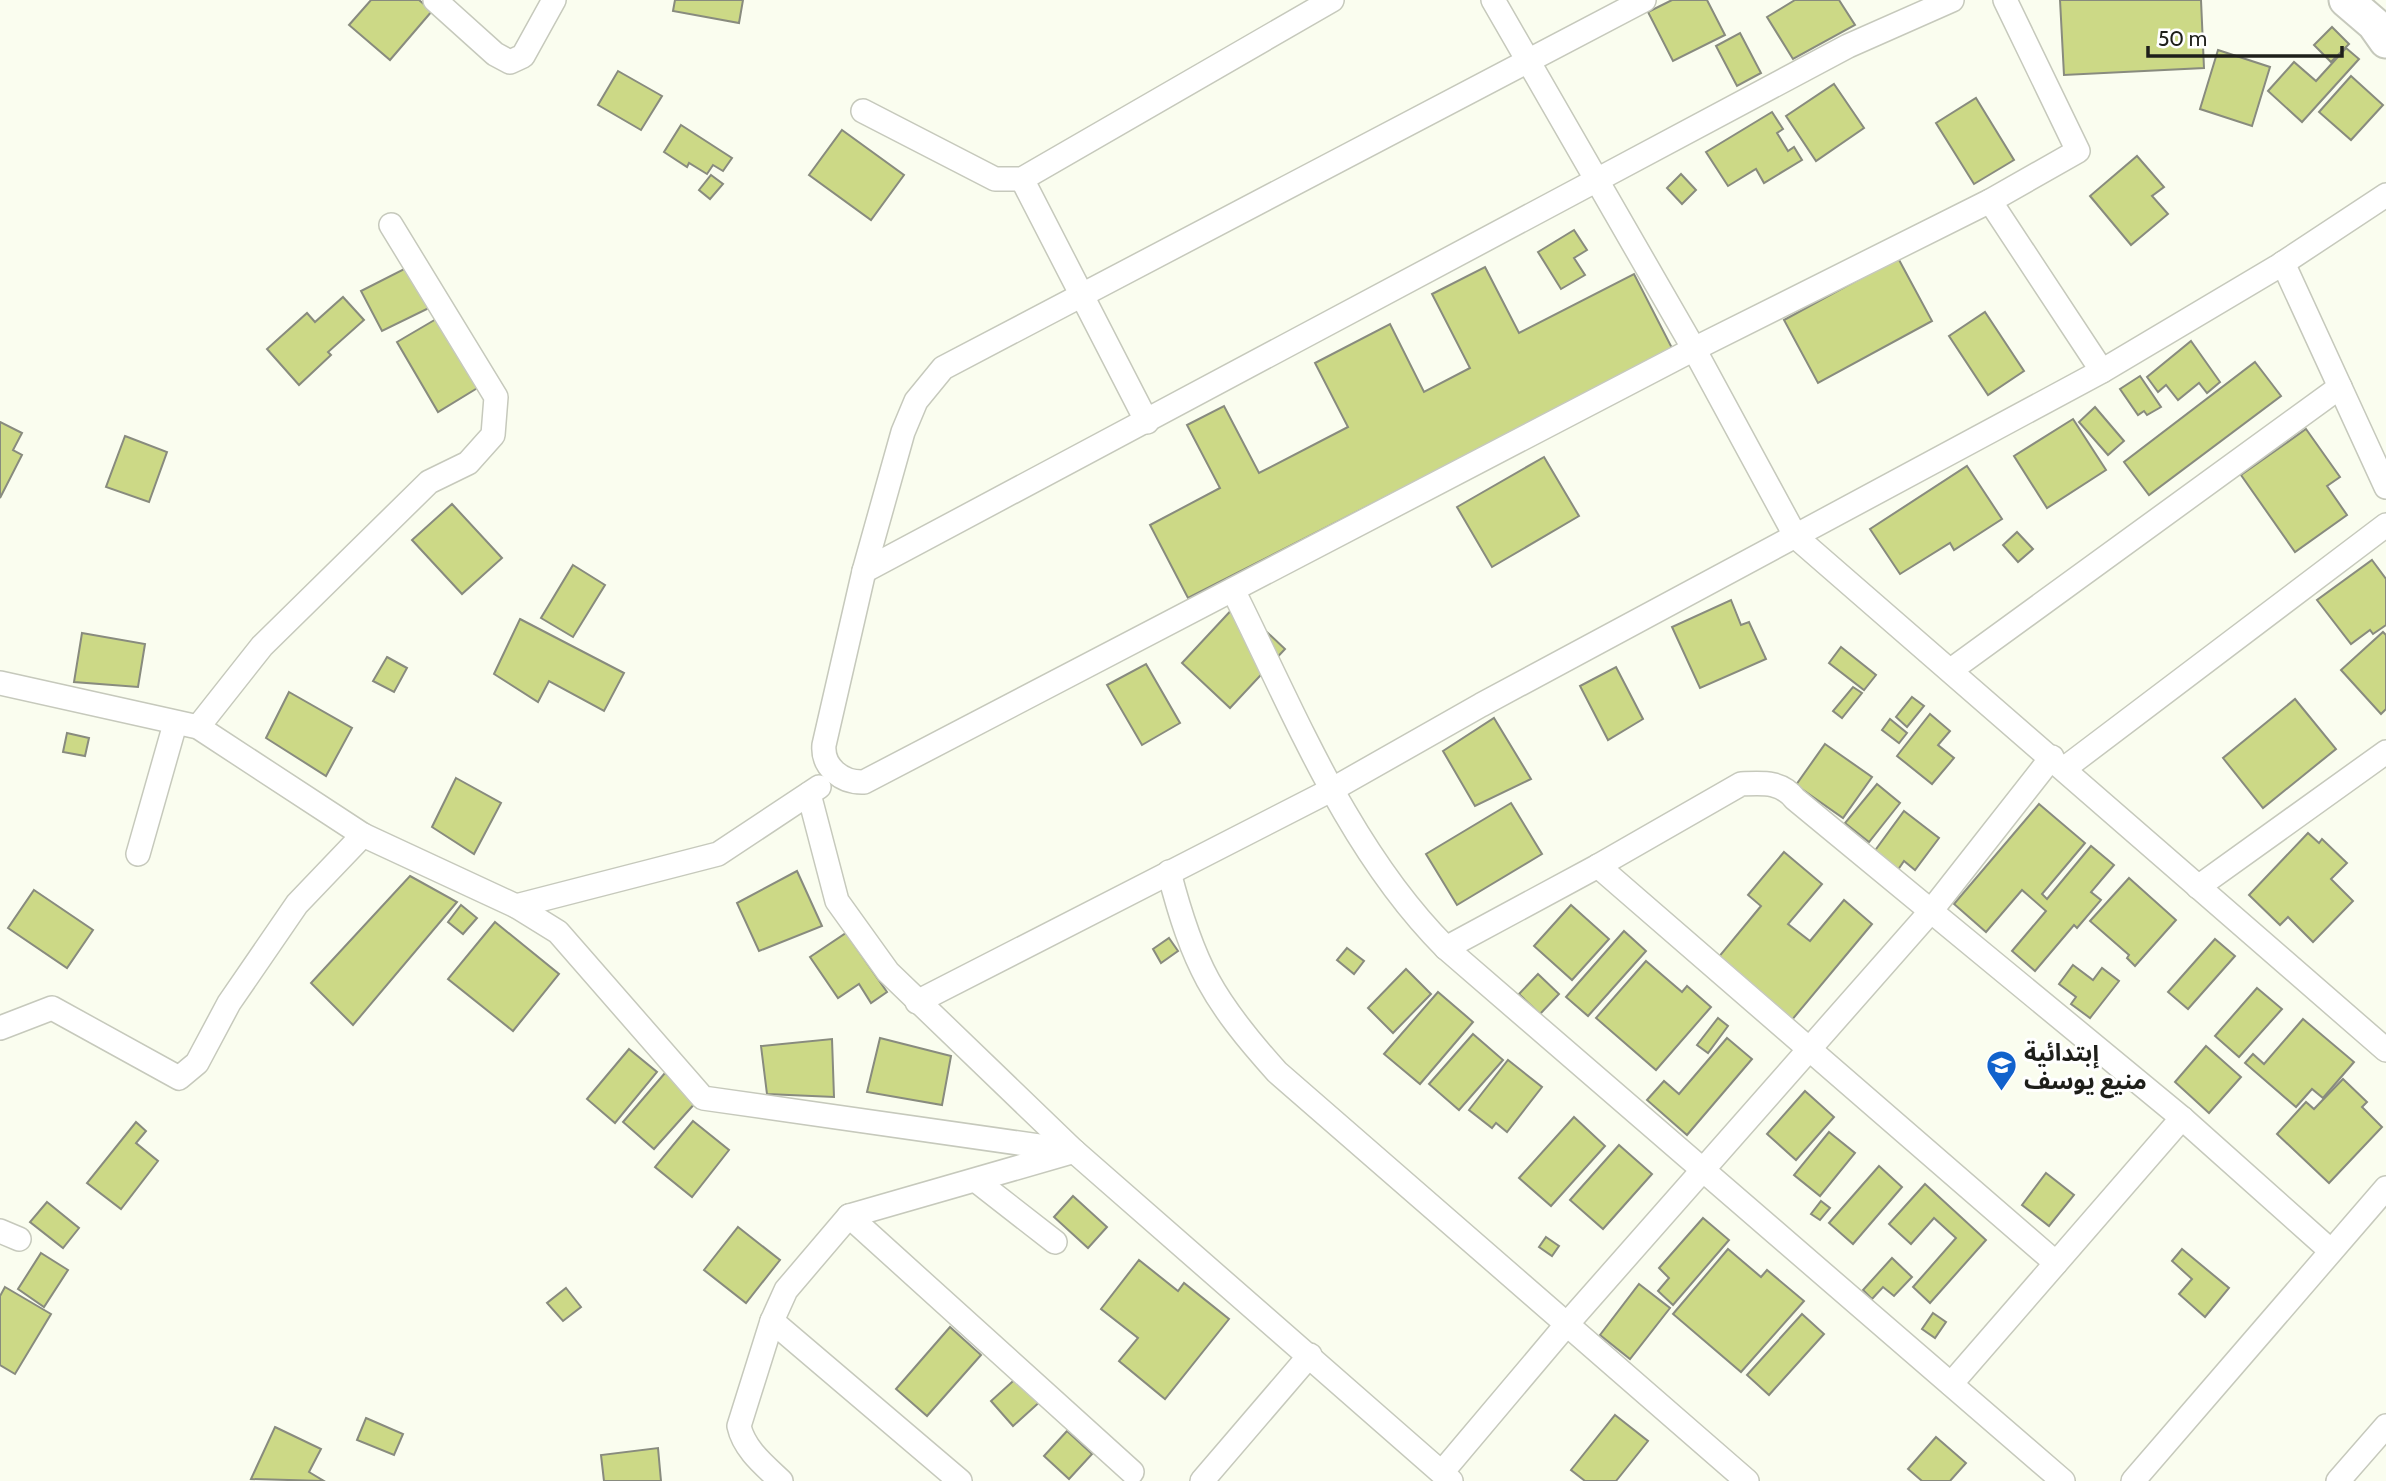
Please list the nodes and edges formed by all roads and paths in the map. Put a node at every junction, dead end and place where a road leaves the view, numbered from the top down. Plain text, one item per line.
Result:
1 (435, 0) edge
2 (554, 0) edge
3 (1332, 0) edge
4 (1493, 0) edge
5 (1644, 0) edge
6 (1952, 0) edge
7 (2005, 0) edge
8 (2346, 0) edge
9 (2386, 41) edge
10 (1528, 61) junction
11 (863, 111) dead end
12 (1022, 178) junction
13 (1598, 180) junction
14 (2386, 195) edge
15 (1990, 201) junction
16 (391, 225) dead end
17 (2283, 263) junction
18 (1081, 295) junction
19 (1694, 349) junction
20 (2102, 371) junction
21 (2340, 387) junction
22 (1147, 422) junction
23 (2386, 487) edge
24 (2386, 525) edge
25 (1796, 537) junction
26 (864, 571) junction
27 (1233, 590) junction
28 (1951, 670) junction
29 (0, 683) edge
30 (175, 724) junction
31 (198, 727) junction
32 (2386, 752) edge
33 (2058, 763) junction
34 (838, 774) junction
35 (1333, 789) junction
36 (809, 794) junction
37 (363, 835) junction
38 (138, 854) dead end
39 (1598, 866) junction
40 (1169, 872) junction
41 (2198, 887) junction
42 (516, 906) junction
43 (1931, 911) junction
44 (1446, 948) junction
45 (917, 1002) junction
46 (0, 1028) edge
47 (1809, 1049) junction
48 (2386, 1050) edge
49 (2182, 1118) junction
50 (1074, 1151) junction
51 (1704, 1170) junction
52 (978, 1182) junction
53 (2386, 1188) edge
54 (849, 1216) junction
55 (1055, 1242) dead end
56 (2331, 1251) junction
57 (2056, 1264) junction
58 (772, 1321) junction
59 (1567, 1324) junction
60 (1310, 1356) junction
61 (1951, 1384) junction
62 (2386, 1426) edge
63 (1132, 1472) dead end
64 (1447, 1476) edge
65 (778, 1480) edge
66 (960, 1481) edge
67 (1202, 1481) edge
68 (1747, 1481) edge
69 (2063, 1481) edge
70 (2133, 1481) edge
71 (2338, 1481) edge

1 - 2 street
3 - 12 street
4 - 10 street
5 - 10 street
6 - 13 street
7 - 15 street
8 - 9 main road
10 - 13 street
10 - 18 street
11 - 12 street
12 - 18 street
13 - 19 street
13 - 22 street
14 - 17 street
15 - 19 street
15 - 20 street
16 - 31 street
17 - 20 street
17 - 21 street
18 - 22 street
18 - 26 street
19 - 25 street
19 - 27 street
20 - 25 street
21 - 23 street
21 - 28 street
22 - 26 street
24 - 33 street
25 - 28 street
25 - 35 street
26 - 34 street
27 - 34 street
27 - 35 street
28 - 33 street
29 - 30 street
30 - 31 street
30 - 38 street
31 - 37 street
32 - 41 street
33 - 41 street
33 - 43 street
34 - 36 street
35 - 40 street
35 - 44 street
36 - 42 street
36 - 45 street
37 - 42 street
37 - 46 street
39 - 43 street
39 - 44 street
39 - 47 street
40 - 45 street
40 - 59 street
41 - 48 street
42 - 50 street
43 - 47 street
43 - 49 street
44 - 51 street
45 - 50 street
47 - 51 street
47 - 57 street
49 - 56 street
49 - 57 street
50 - 52 street
50 - 60 street
51 - 59 street
51 - 61 street
52 - 54 street
52 - 55 street
53 - 56 street
54 - 58 street
54 - 63 street
56 - 70 street
57 - 61 street
58 - 65 street
58 - 66 street
59 - 64 street
59 - 68 street
60 - 64 street
60 - 67 street
61 - 69 street
62 - 71 street

